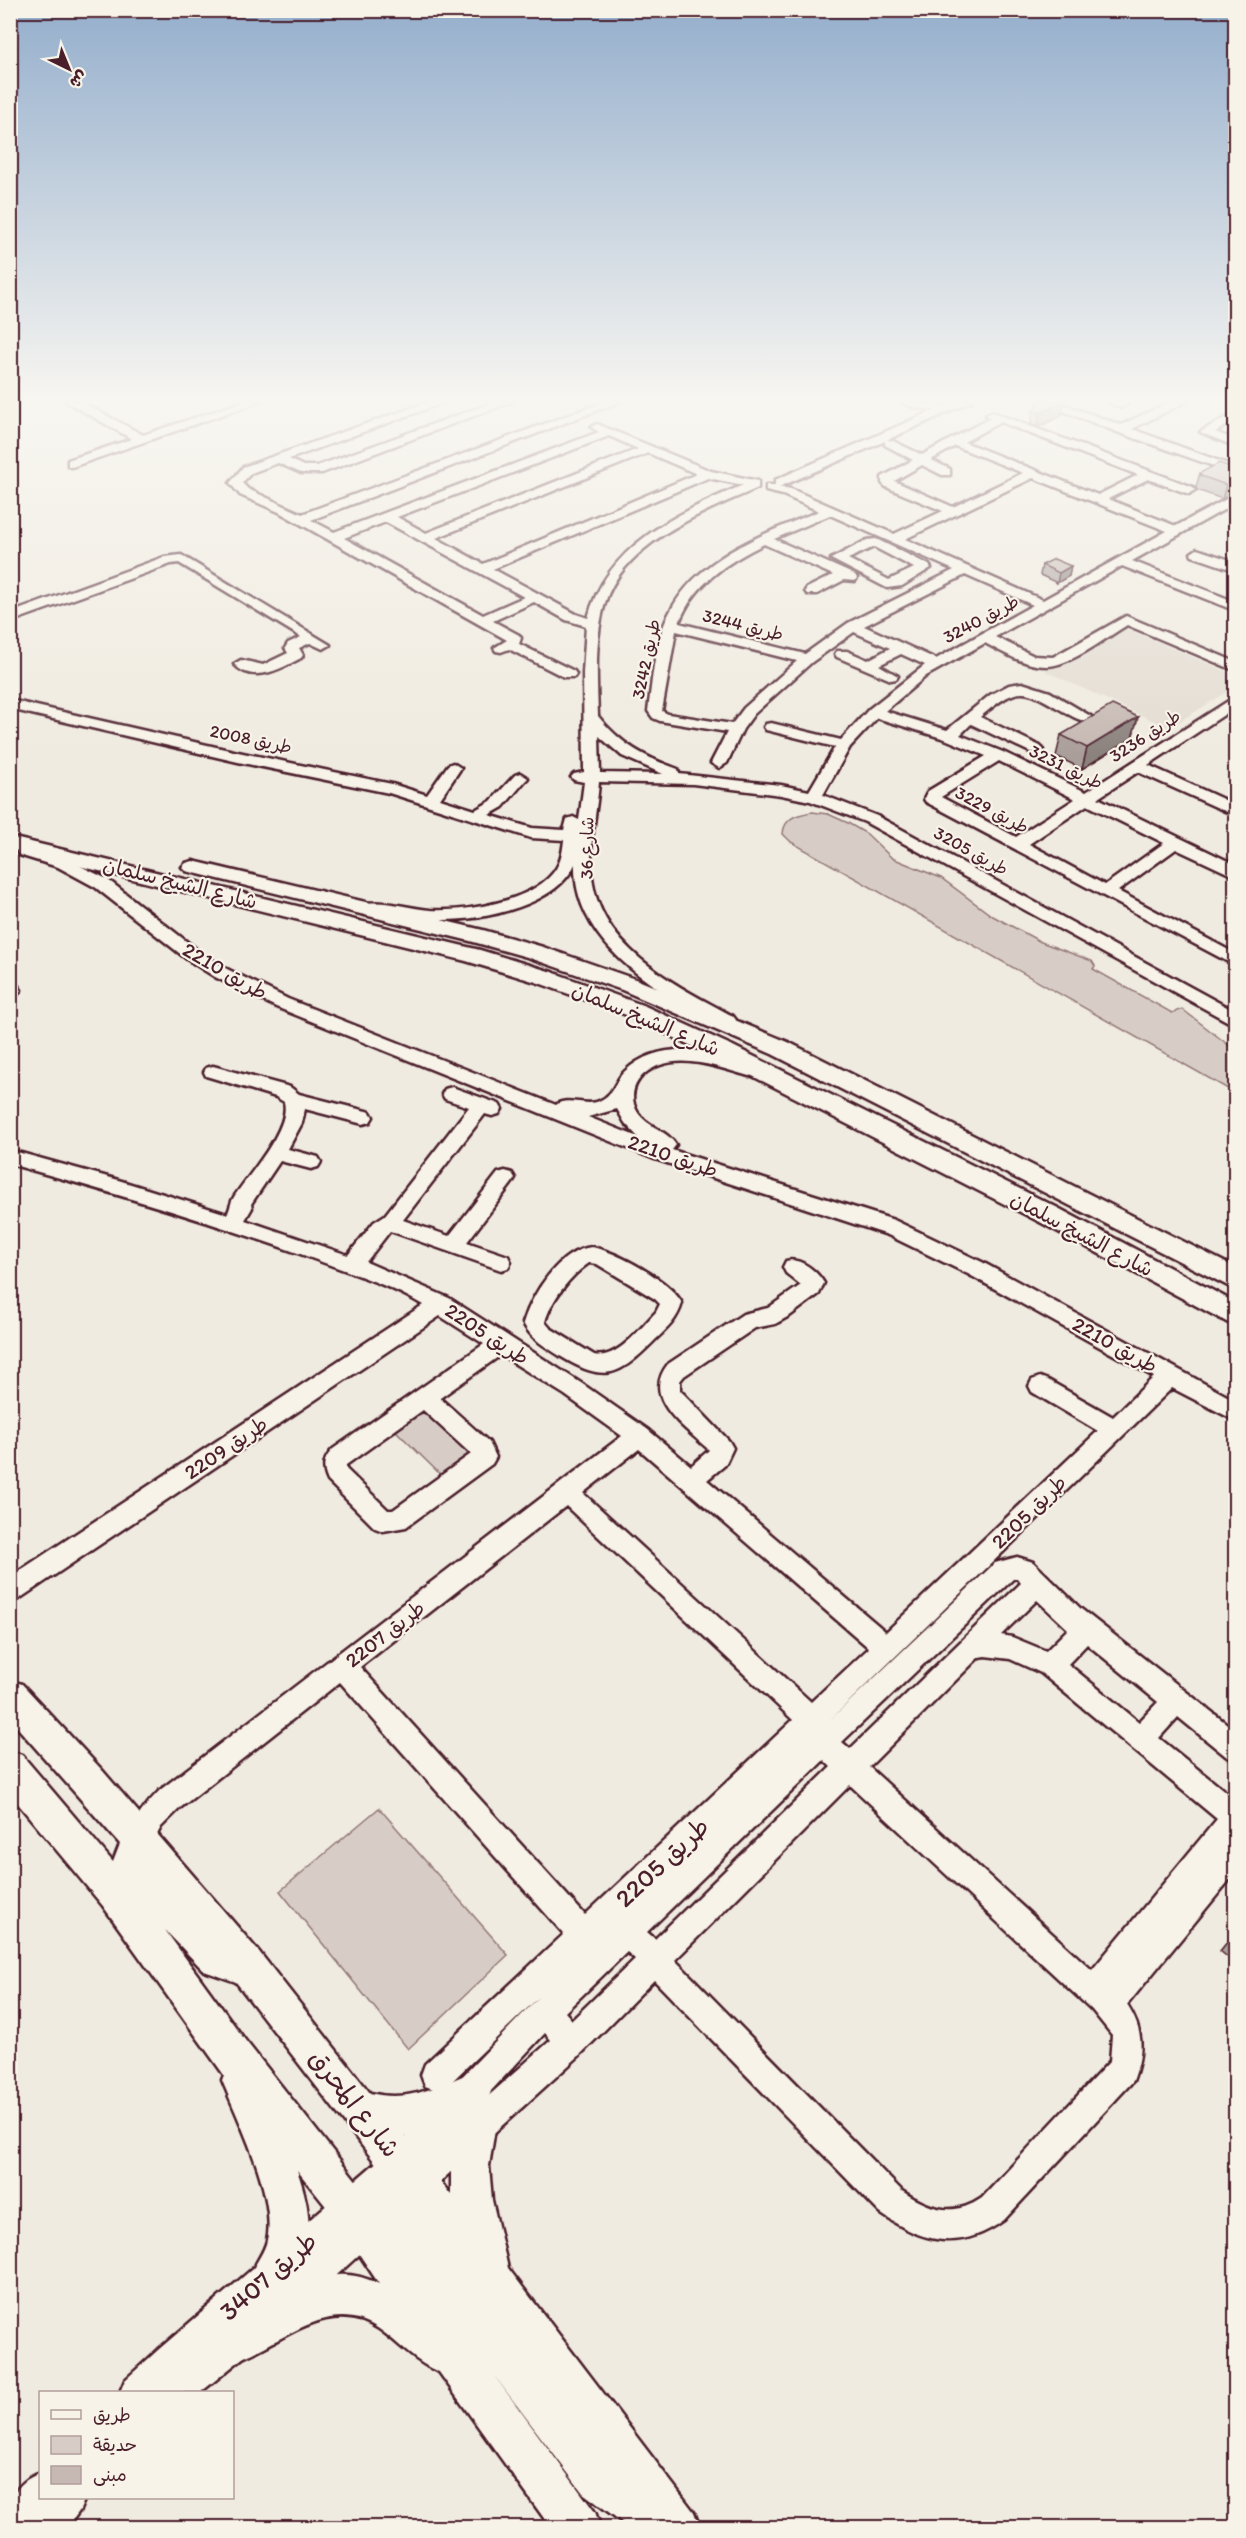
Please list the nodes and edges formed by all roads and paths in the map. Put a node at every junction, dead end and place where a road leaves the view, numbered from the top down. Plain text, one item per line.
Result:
1 (301, 519) edge
2 (381, 519) edge
3 (392, 519) edge
4 (472, 519) edge
5 (604, 519) edge
6 (678, 519) edge
7 (690, 519) edge
8 (811, 519) edge
9 (845, 519) edge
10 (939, 519) edge
11 (1149, 519) edge
12 (1198, 519) edge
13 (1177, 531) junction
14 (334, 537) junction
15 (426, 538) junction
16 (766, 540) junction
17 (894, 546) junction
18 (638, 550) junction
19 (1197, 553) dead end
20 (1123, 562) junction
21 (1236, 567) edge
22 (483, 569) junction
23 (963, 571) junction
24 (844, 575) junction
25 (812, 591) dead end
26 (535, 597) junction
27 (901, 601) junction
28 (1044, 605) junction
29 (1236, 607) edge
30 (10, 618) edge
31 (483, 620) junction
32 (593, 624) junction
33 (672, 626) junction
34 (853, 627) junction
35 (984, 637) junction
36 (899, 649) junction
37 (842, 654) dead end
38 (591, 656) junction
39 (807, 660) junction
40 (1044, 662) junction
41 (241, 664) dead end
42 (935, 664) junction
43 (868, 665) junction
44 (1236, 667) edge
45 (569, 674) dead end
46 (891, 676) dead end
47 (1019, 686) junction
48 (1233, 703) edge
49 (10, 704) edge
50 (874, 712) junction
51 (1085, 717) dead end
52 (592, 718) junction
53 (970, 718) junction
54 (771, 727) dead end
55 (736, 729) junction
56 (950, 736) junction
57 (844, 744) junction
58 (1035, 749) dead end
59 (998, 755) junction
60 (719, 764) dead end
61 (1136, 765) junction
62 (453, 768) dead end
63 (585, 774) junction
64 (520, 778) dead end
65 (693, 779) junction
66 (813, 797) junction
67 (1086, 799) junction
68 (432, 800) junction
69 (1236, 811) edge
70 (481, 815) junction
71 (10, 825) edge
72 (577, 835) junction
73 (1175, 842) junction
74 (10, 843) edge
75 (1016, 845) junction
76 (10, 849) edge
77 (1236, 872) edge
78 (1106, 892) junction
79 (367, 908) junction
80 (1236, 961) edge
81 (1236, 1020) edge
82 (780, 1048) junction
83 (453, 1071) junction
84 (213, 1072) dead end
85 (800, 1089) junction
86 (452, 1094) dead end
87 (622, 1094) junction
88 (293, 1099) junction
89 (363, 1117) dead end
90 (274, 1153) junction
91 (10, 1157) edge
92 (311, 1162) dead end
93 (505, 1178) dead end
94 (232, 1215) junction
95 (385, 1225) junction
96 (898, 1230) junction
97 (453, 1246) junction
98 (501, 1262) dead end
99 (352, 1265) junction
100 (793, 1267) dead end
101 (1236, 1280) edge
102 (441, 1304) junction
103 (1236, 1316) edge
104 (501, 1343) junction
105 (572, 1352) junction
106 (551, 1375) junction
107 (1170, 1376) junction
108 (1040, 1386) dead end
109 (424, 1397) junction
110 (1236, 1412) edge
111 (1115, 1429) junction
112 (639, 1436) junction
113 (692, 1480) junction
114 (567, 1493) junction
115 (1034, 1581) junction
116 (10, 1591) edge
117 (1086, 1628) junction
118 (972, 1646) junction
119 (887, 1648) junction
120 (1050, 1665) junction
121 (343, 1667) junction
122 (10, 1695) edge
123 (1176, 1701) junction
124 (818, 1731) junction
125 (1140, 1740) junction
126 (1236, 1748) edge
127 (10, 1767) edge
128 (850, 1767) junction
129 (1235, 1817) edge
130 (139, 1840) junction
131 (1236, 1850) edge
132 (116, 1893) junction
133 (1171, 1911) junction
134 (627, 1931) junction
135 (584, 1935) junction
136 (655, 1961) junction
137 (247, 1966) junction
138 (1101, 1998) junction
139 (542, 2015) junction
140 (568, 2045) junction
141 (231, 2054) junction
142 (436, 2075) dead end
143 (360, 2110) junction
144 (473, 2110) junction
145 (384, 2197) junction
146 (272, 2273) junction
147 (489, 2277) junction
148 (242, 2337) junction
149 (459, 2364) junction
150 (138, 2391) edge
151 (176, 2391) edge
152 (39, 2491) edge
153 (67, 2499) edge
154 (11, 2528) edge
155 (44, 2528) edge
156 (579, 2528) edge
157 (668, 2528) edge
158 (678, 2528) edge

1 - 14 street
2 - 14 street
3 - 15 street
4 - 15 street
5 - 22 street
6 - 18 street, شارع 36
7 - 18 street, شارع 36
8 - 16 street, طريق 3242
9 - 17 street
10 - 17 street
11 - 13 street
12 - 13 street, طريق 3240
13 - 20 street, طريق 3240
14 - 31 street
15 - 22 street
16 - 24 street
16 - 33 street, طريق 3242
17 - 17 street
17 - 23 street
18 - 32 street, شارع 36
19 - 21 street
20 - 28 street, طريق 3240
20 - 29 street
22 - 26 street
23 - 27 street
23 - 28 street
24 - 25 street
24 - 27 street
26 - 31 street
26 - 32 street
27 - 34 street
28 - 35 street, طريق 3240
30 - 41 street
31 - 45 street
32 - 38 street, شارع 36
33 - 39 street, طريق 3244
33 - 55 street, طريق 3242
34 - 36 street
34 - 39 street
35 - 40 street
35 - 42 street, طريق 3240
36 - 42 street
36 - 43 street
37 - 43 street
38 - 52 street, شارع 36
38 - 63 street, شارع 36
39 - 55 street
40 - 44 street
40 - 47 street
42 - 50 street, طريق 3240
43 - 46 street
47 - 51 street
47 - 53 street
48 - 61 street, طريق 3236
49 - 68 street, طريق 2008
50 - 56 street, طريق 3231
50 - 57 street, طريق 3240
52 - 63 street, شارع 36
52 - 65 street
53 - 56 street
53 - 58 street
54 - 57 street
55 - 60 street
56 - 59 street, طريق 3231
57 - 66 street, طريق 3240
59 - 67 street, طريق 3231
59 - 75 street, طريق 3229
61 - 67 street, طريق 3236
61 - 69 street
62 - 68 street
63 - 65 street, طريق 3205
63 - 72 street, شارع 36
64 - 70 street
65 - 66 street, طريق 3205
66 - 81 street, طريق 3205
67 - 73 street, طريق 3231
67 - 75 street, طريق 3236
68 - 70 street, طريق 2008
70 - 72 street, طريق 2008
70 - 72 street, طريق 2008
71 - 79 main road, شارع الشيخ سلمان
72 - 79 street, شارع 36
72 - 82 street, شارع 36
73 - 77 street, طريق 3231
73 - 78 street
74 - 85 main road, شارع الشيخ سلمان
75 - 78 street, طريق 3229
76 - 83 street, طريق 2210
78 - 80 street, طريق 3229
79 - 82 main road, شارع الشيخ سلمان
82 - 101 main road, شارع الشيخ سلمان
83 - 87 street, طريق 2210
83 - 96 street, طريق 2210
84 - 88 street
85 - 87 street, طريق 2210
85 - 103 main road, شارع الشيخ سلمان
86 - 95 street
87 - 96 street, طريق 2210
88 - 89 street
88 - 90 street
90 - 92 street
90 - 94 street
91 - 94 street, طريق 2205
93 - 97 street
94 - 99 street, طريق 2205
95 - 97 street
95 - 99 street
96 - 107 street, طريق 2210
97 - 98 street
99 - 102 street, طريق 2205
100 - 113 street
102 - 104 street, طريق 2205
102 - 116 street, طريق 2209
104 - 106 street, طريق 2205
104 - 109 street
105 - 105 street
105 - 106 street
106 - 112 street, طريق 2205
107 - 110 street, طريق 2210
107 - 111 street, طريق 2205
108 - 111 street
109 - 109 street
111 - 119 street, طريق 2205
112 - 113 street, طريق 2205
112 - 114 street, طريق 2207
113 - 119 street, طريق 2205
114 - 121 street, طريق 2207
114 - 124 street
115 - 117 street
115 - 118 street
115 - 124 street
117 - 120 street
117 - 123 street
118 - 120 street
118 - 128 street
119 - 124 street, طريق 2205
120 - 125 street
121 - 130 street, طريق 2207
121 - 135 street
122 - 130 main road, شارع المحرق
123 - 125 street
123 - 126 street
124 - 128 street
124 - 134 street
124 - 135 street, طريق 2205
125 - 129 street
127 - 132 main road, شارع المحرق
128 - 136 street
128 - 138 street
129 - 133 street
130 - 132 main road
130 - 137 main road, شارع المحرق
131 - 133 street
132 - 137 main road
132 - 141 main road, شارع المحرق
133 - 138 street
134 - 136 street
134 - 139 street
135 - 142 street, طريق 2205
136 - 138 street
136 - 140 street
137 - 143 main road, شارع المحرق
139 - 140 street
139 - 144 street
140 - 144 street
141 - 145 main road, شارع المحرق
141 - 146 main road
143 - 144 main road
143 - 145 main road, شارع المحرق
144 - 145 street
144 - 147 main road
145 - 146 street, طريق 3407
145 - 147 main road, شارع المحرق
145 - 148 street, طريق 3407
145 - 149 main road, شارع المحرق
145 - 157 main road
146 - 150 street, طريق 3407
147 - 158 main road, شارع المحرق
148 - 149 main road
148 - 151 street, طريق 3407
149 - 156 main road, شارع المحرق
152 - 154 street
153 - 155 street

